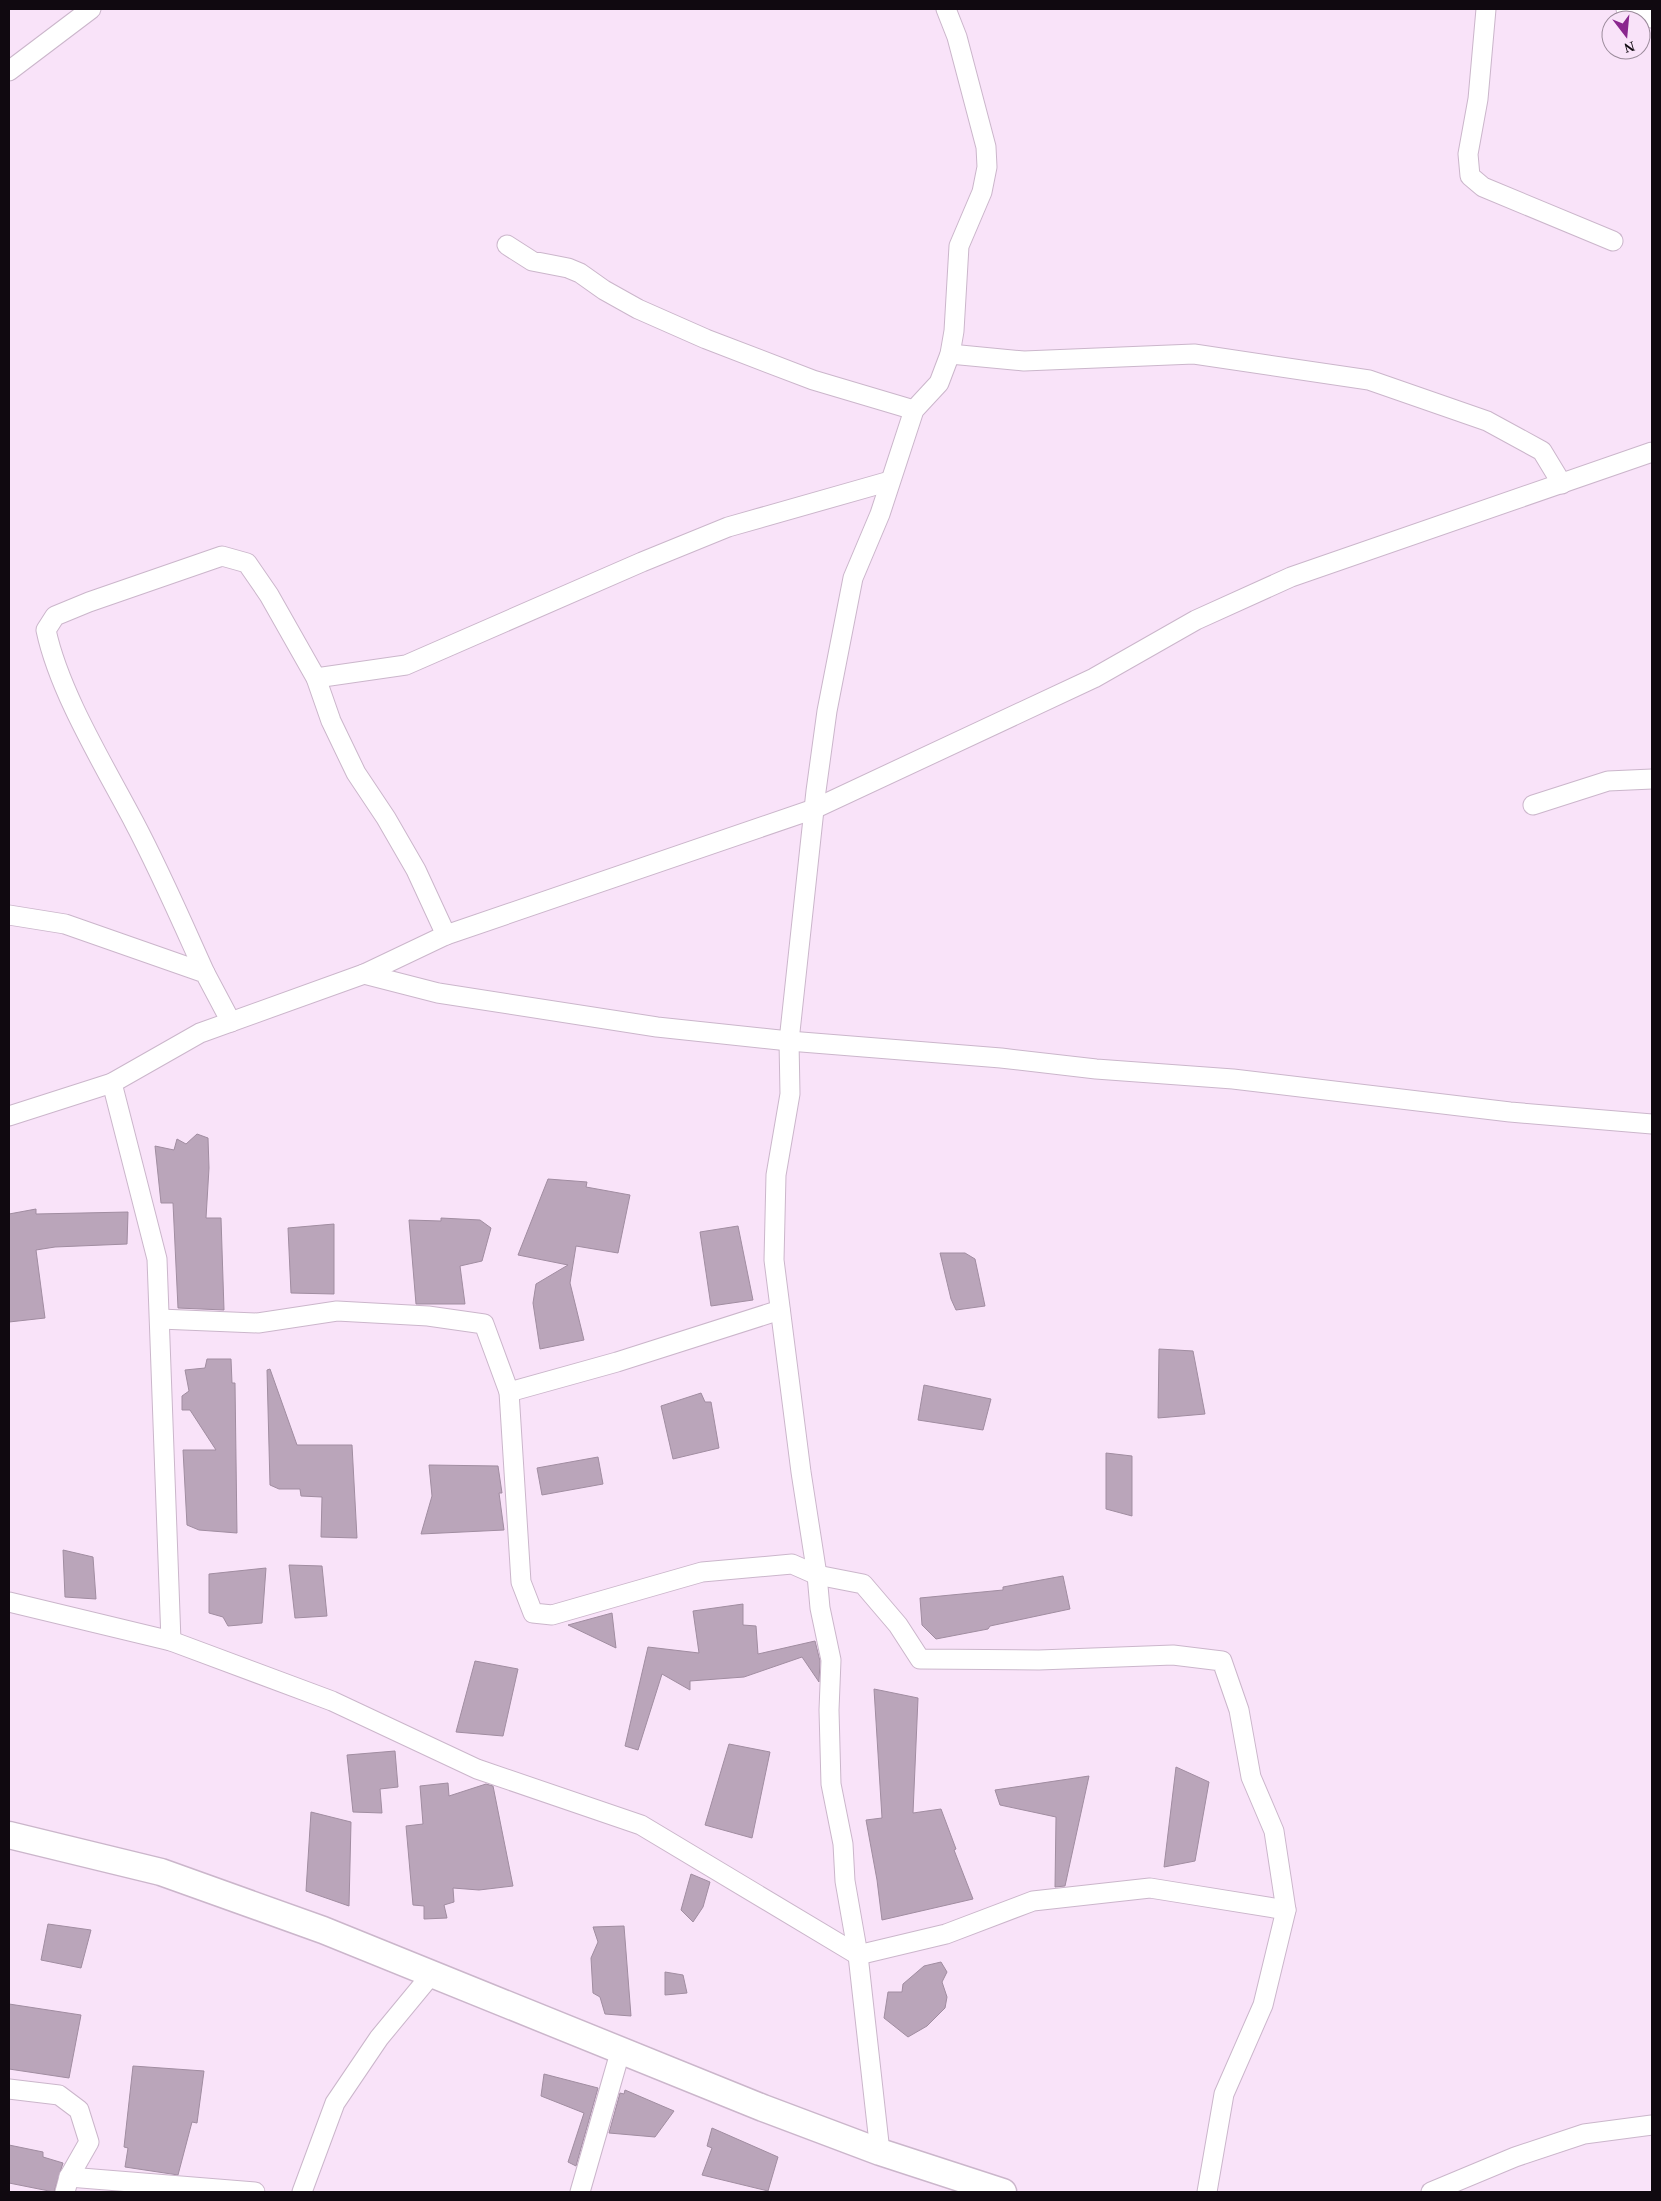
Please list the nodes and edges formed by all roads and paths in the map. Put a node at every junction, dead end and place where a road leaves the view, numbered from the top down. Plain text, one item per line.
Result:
1 (91, 9) edge
2 (946, 9) edge
3 (1486, 9) edge
4 (1626, 9) edge
5 (1652, 18) edge
6 (9, 71) edge
7 (1613, 241) dead end
8 (507, 245) dead end
9 (950, 354) junction
10 (914, 410) junction
11 (1652, 452) edge
12 (890, 481) junction
13 (1562, 484) junction
14 (316, 678) junction
15 (1652, 779) edge
16 (1533, 805) dead end
17 (814, 809) junction
18 (9, 915) edge
19 (446, 935) junction
20 (205, 973) junction
21 (364, 974) junction
22 (231, 1022) junction
23 (790, 1040) junction
24 (112, 1083) junction
25 (9, 1116) edge
26 (1652, 1124) edge
27 (780, 1310) junction
28 (160, 1319) junction
29 (510, 1392) junction
30 (817, 1575) junction
31 (9, 1602) edge
32 (171, 1641) junction
33 (9, 1836) edge
34 (1286, 1910) junction
35 (858, 1955) junction
36 (431, 1974) junction
37 (621, 2049) junction
38 (9, 2089) edge
39 (1652, 2124) edge
40 (880, 2152) junction
41 (67, 2185) edge
42 (256, 2192) edge
43 (302, 2192) edge
44 (580, 2192) edge
45 (1003, 2192) edge
46 (1207, 2192) edge
47 (1431, 2192) edge

1 - 6 street
2 - 9 street
3 - 7 street
4 - 5 street
8 - 10 street
9 - 10 street
9 - 13 street
10 - 12 street
11 - 13 street
12 - 14 street
12 - 17 street
13 - 17 street
14 - 19 street
14 - 20 street
15 - 16 street
17 - 19 street
17 - 23 street
18 - 20 street
19 - 21 street
20 - 22 street
21 - 22 street
21 - 23 street
22 - 24 street
23 - 26 street
23 - 27 street
24 - 25 street
24 - 28 street
27 - 29 street
27 - 30 street
28 - 29 street
28 - 32 street
29 - 30 street
30 - 34 street
30 - 35 street
31 - 32 street
32 - 35 street
33 - 36 main road
34 - 35 street
34 - 46 street
35 - 40 street
36 - 37 main road
36 - 43 street
37 - 40 main road
37 - 44 street
38 - 41 street
39 - 47 street
40 - 45 main road
41 - 42 street

